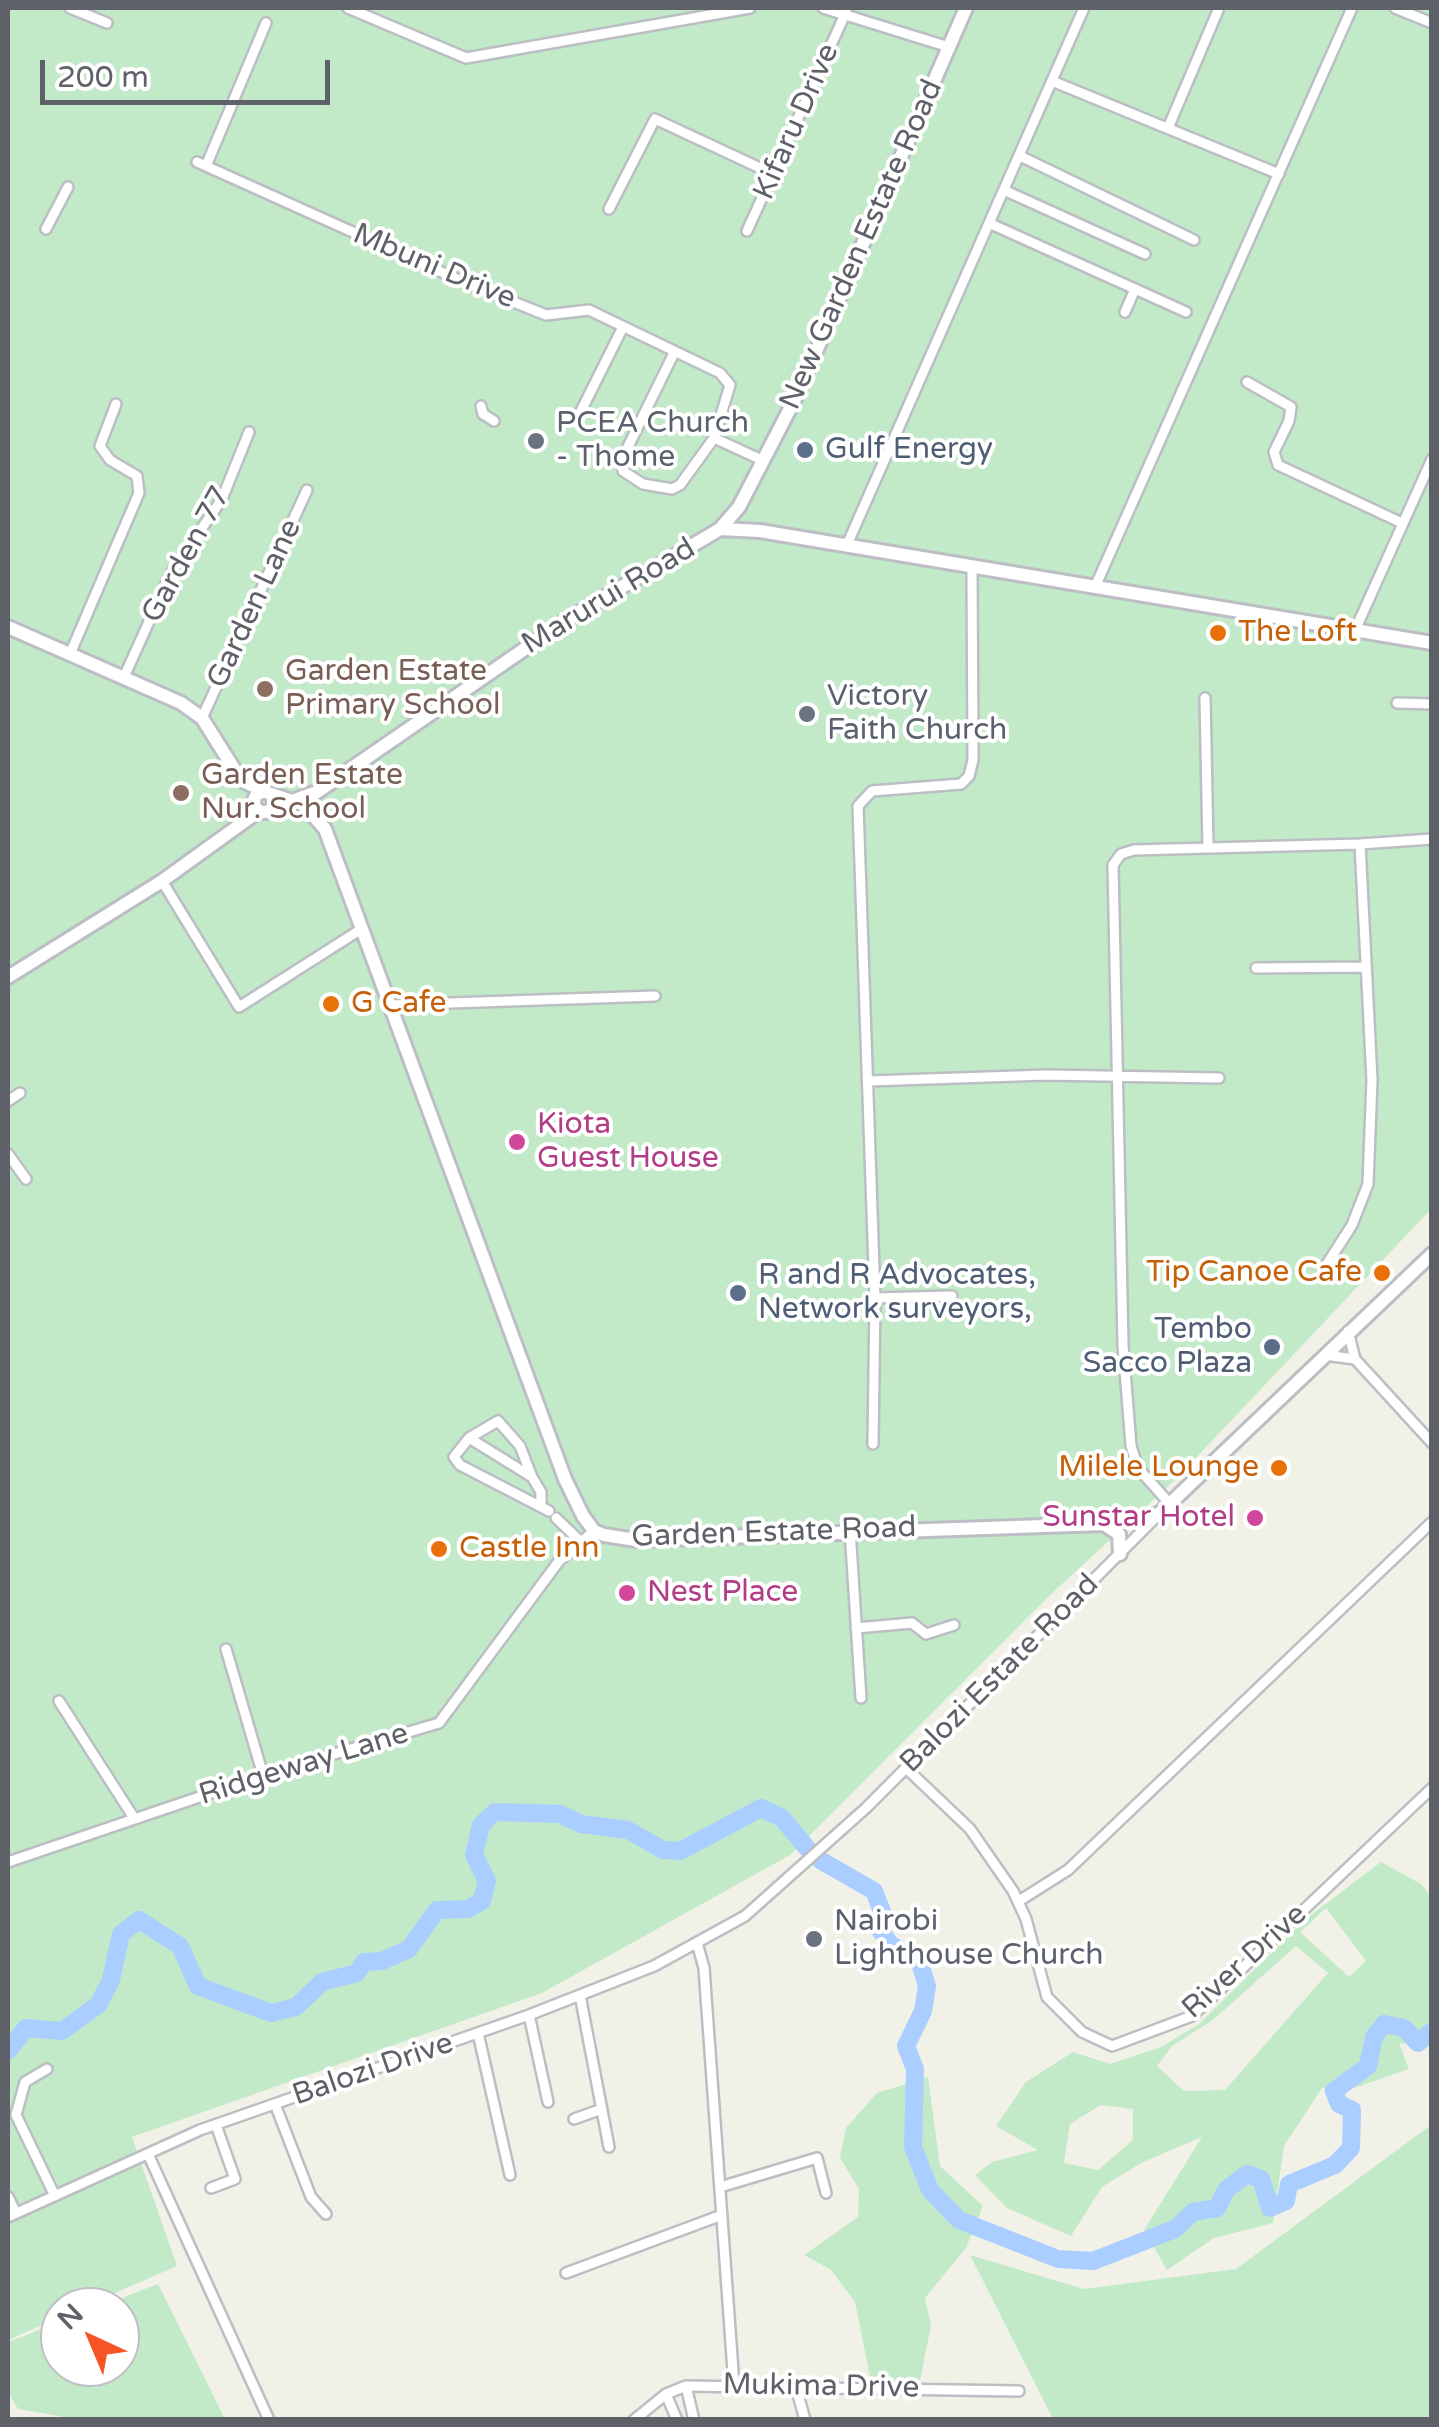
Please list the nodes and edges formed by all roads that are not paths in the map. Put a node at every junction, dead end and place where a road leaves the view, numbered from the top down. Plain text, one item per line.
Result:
1 (70, 8) edge
2 (348, 8) edge
3 (750, 8) edge
4 (824, 8) edge
5 (966, 8) edge
6 (1084, 8) edge
7 (1219, 8) edge
8 (1352, 8) edge
9 (1395, 8) edge
10 (846, 12) junction
11 (108, 23) dead end
12 (1432, 23) edge
13 (266, 24) dead end
14 (949, 47) junction
15 (1052, 81) junction
16 (1168, 128) junction
17 (1020, 156) junction
18 (1280, 174) junction
19 (775, 175) junction
20 (68, 187) dead end
21 (1006, 192) junction
22 (610, 209) dead end
23 (990, 224) junction
24 (46, 229) dead end
25 (747, 231) dead end
26 (1194, 240) dead end
27 (1145, 254) dead end
28 (1135, 289) junction
29 (1125, 312) dead end
30 (1186, 312) dead end
31 (623, 327) junction
32 (674, 353) junction
33 (1247, 382) dead end
34 (116, 404) dead end
35 (481, 406) dead end
36 (579, 416) dead end
37 (494, 421) dead end
38 (249, 432) dead end
39 (714, 438) junction
40 (1432, 459) edge
41 (764, 461) junction
42 (307, 490) dead end
43 (739, 507) junction
44 (1402, 524) junction
45 (720, 529) junction
46 (760, 531) junction
47 (846, 547) junction
48 (972, 568) junction
49 (1094, 587) junction
50 (8, 627) edge
51 (1356, 628) junction
52 (1432, 643) edge
53 (70, 654) junction
54 (124, 678) junction
55 (1206, 698) dead end
56 (1397, 703) dead end
57 (1432, 704) edge
58 (202, 718) junction
59 (241, 780) junction
60 (317, 792) junction
61 (268, 793) junction
62 (296, 801) junction
63 (261, 808) junction
64 (321, 821) junction
65 (1432, 839) edge
66 (1360, 844) junction
67 (1208, 847) junction
68 (162, 881) junction
69 (362, 928) junction
70 (1366, 967) junction
71 (1256, 968) dead end
72 (8, 977) edge
73 (655, 996) dead end
74 (392, 1005) junction
75 (1116, 1076) junction
76 (1219, 1078) dead end
77 (869, 1081) junction
78 (20, 1093) dead end
79 (8, 1101) edge
80 (8, 1154) edge
81 (26, 1179) dead end
82 (1432, 1254) edge
83 (1327, 1264) dead end
84 (952, 1296) dead end
85 (875, 1298) junction
86 (1348, 1331) junction
87 (1324, 1355) junction
88 (1355, 1359) junction
89 (469, 1438) junction
90 (1432, 1443) edge
91 (873, 1444) dead end
92 (532, 1478) junction
93 (1170, 1504) junction
94 (549, 1511) junction
95 (1159, 1514) junction
96 (1432, 1522) edge
97 (1103, 1524) junction
98 (850, 1530) junction
99 (594, 1531) junction
100 (580, 1541) junction
101 (1120, 1554) junction
102 (954, 1626) dead end
103 (856, 1628) junction
104 (226, 1649) dead end
105 (861, 1698) dead end
106 (60, 1701) dead end
107 (906, 1768) junction
108 (263, 1775) junction
109 (1432, 1788) edge
110 (134, 1818) junction
111 (839, 1829) joint
112 (8, 1862) edge
113 (1018, 1901) junction
114 (697, 1944) junction
115 (580, 1995) junction
116 (529, 2015) junction
117 (478, 2033) junction
118 (47, 2069) dead end
119 (548, 2102) dead end
120 (275, 2104) junction
121 (602, 2109) junction
122 (574, 2119) dead end
123 (216, 2124) junction
124 (610, 2147) dead end
125 (148, 2154) junction
126 (510, 2175) dead end
127 (720, 2187) junction
128 (210, 2188) dead end
129 (826, 2193) dead end
130 (55, 2196) junction
131 (8, 2197) edge
132 (326, 2214) dead end
133 (12, 2215) edge
134 (722, 2215) junction
135 (566, 2272) dead end
136 (734, 2385) junction
137 (686, 2386) junction
138 (796, 2386) junction
139 (1019, 2390) dead end
140 (666, 2394) junction
141 (269, 2420) edge
142 (634, 2420) edge
143 (677, 2420) edge
144 (694, 2420) edge
145 (806, 2420) edge

1 - 11 street
2 - 3 street
4 - 10 street
5 - 14 street, New Garden Estate Road
6 - 15 street
7 - 16 street
8 - 18 street
9 - 12 street
10 - 14 street
10 - 19 street, Kifaru Drive
13 - 31 street, Mbuni Drive
14 - 41 street, New Garden Estate Road
15 - 16 street
15 - 17 street
16 - 18 street
17 - 21 street
17 - 26 street
18 - 49 street
19 - 22 street
19 - 25 street, Kifaru Drive
20 - 24 street
21 - 23 street
21 - 27 street
23 - 28 street
23 - 47 street
28 - 29 street
28 - 30 street
31 - 32 street, Mbuni Drive
31 - 36 street
32 - 39 street, Mbuni Drive
32 - 39 street
33 - 44 street
34 - 53 street
35 - 37 street
38 - 54 street, Garden 77
39 - 41 street
40 - 44 street
41 - 43 street, New Garden Estate Road
42 - 58 street, Garden Lane
43 - 45 street, New Garden Estate Road
43 - 46 street
44 - 51 street
45 - 46 street
45 - 60 street, Marurui Road
46 - 47 street
47 - 48 street
48 - 49 street
48 - 77 street
49 - 51 street
50 - 53 street
51 - 52 street
53 - 54 street
54 - 58 street
55 - 67 street
56 - 57 street
58 - 59 street
59 - 61 street, Garden Estate Road
59 - 63 street
60 - 62 street, Marurui Road
60 - 64 street
61 - 62 street, Garden Estate Road
61 - 63 street
62 - 63 street, Marurui Road
62 - 64 street, Garden Estate Road
63 - 68 street
64 - 69 street, Garden Estate Road
65 - 66 street
66 - 67 street
66 - 70 street
67 - 75 street
68 - 69 street
68 - 72 street
69 - 74 street, Garden Estate Road
70 - 71 street
70 - 83 street
73 - 74 street
74 - 99 street, Garden Estate Road
75 - 76 street
75 - 77 street
75 - 93 street
77 - 85 street
78 - 79 street
80 - 81 street
82 - 86 street
84 - 85 street
85 - 91 street
86 - 87 street
86 - 88 street
87 - 88 street
87 - 93 street
88 - 90 street
89 - 92 street
89 - 92 street
89 - 94 street
92 - 94 street
93 - 95 street
94 - 100 street
95 - 97 street, Garden Estate Road
95 - 101 street, Balozi Estate Road
96 - 113 street
97 - 98 street, Garden Estate Road
97 - 101 street
98 - 99 street, Garden Estate Road
98 - 103 street
99 - 100 street, Ridgeway Lane
100 - 108 street, Ridgeway Lane
101 - 107 street, Balozi Estate Road
102 - 103 street
103 - 105 street
104 - 108 street
106 - 110 street
107 - 111 street, Balozi Estate Road
107 - 113 street, River Drive
108 - 110 street, Ridgeway Lane
109 - 113 street, River Drive
110 - 112 street, Ridgeway Lane
111 - 114 street, Balozi Drive
114 - 115 street, Balozi Drive
114 - 127 street
115 - 116 street, Balozi Drive
115 - 121 street
116 - 117 street, Balozi Drive
116 - 119 street
117 - 120 street, Balozi Drive
117 - 126 street
118 - 130 street
120 - 123 street, Balozi Drive
120 - 132 street
121 - 122 street
121 - 124 street
123 - 125 street, Balozi Drive
123 - 128 street
125 - 130 street, Balozi Drive
125 - 141 street
127 - 129 street
127 - 134 street
130 - 133 street, Balozi Drive
131 - 133 street
134 - 135 street
134 - 136 street
136 - 137 street, Mukima Drive
136 - 138 street, Mukima Drive
137 - 140 street, Mukima Drive
137 - 144 street
138 - 139 street, Mukima Drive
138 - 145 street
140 - 142 street, Mukima Drive
140 - 143 street

